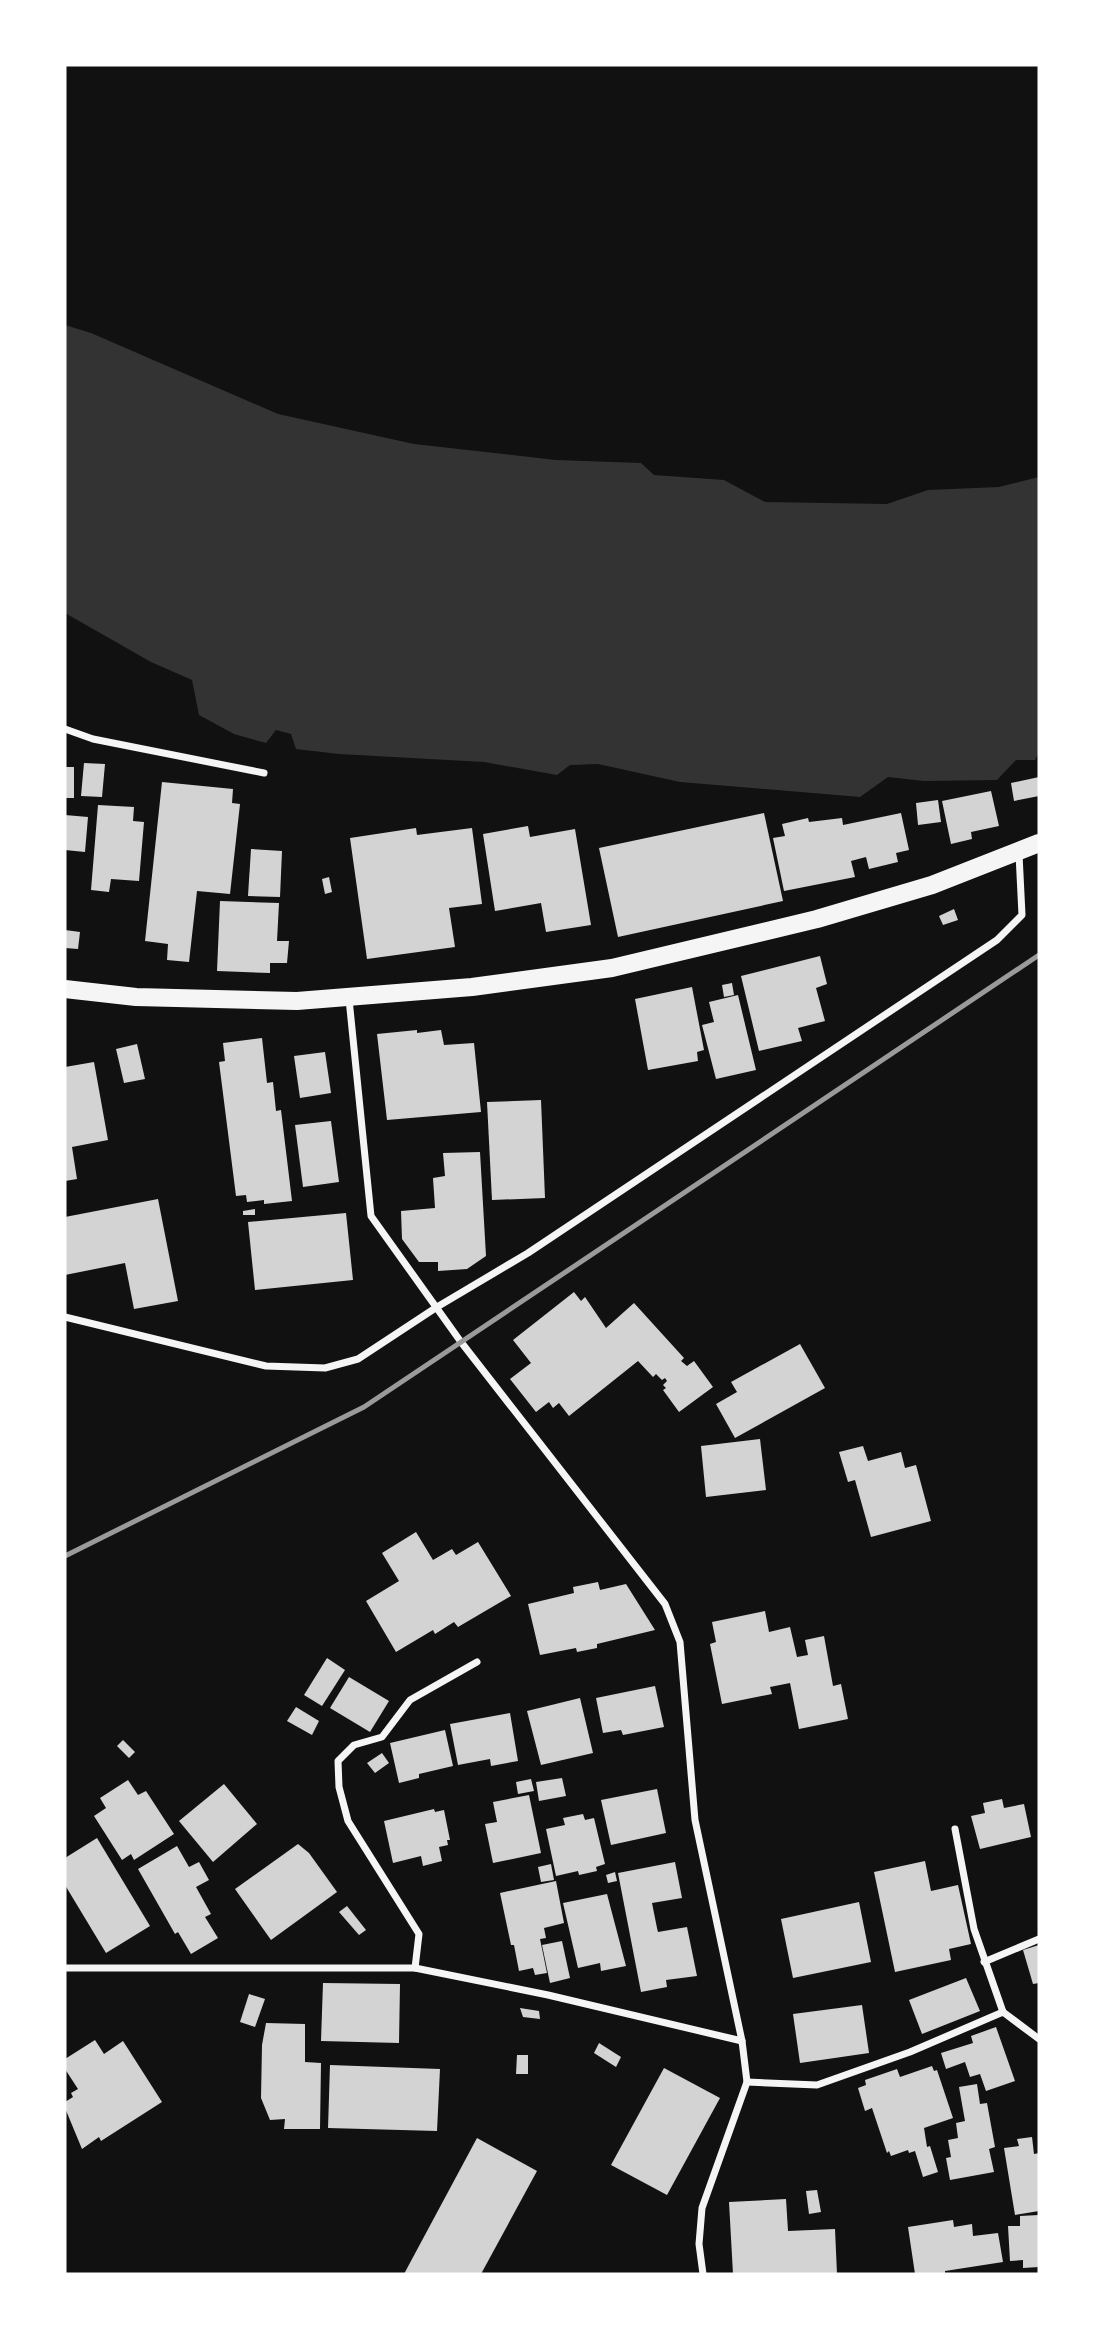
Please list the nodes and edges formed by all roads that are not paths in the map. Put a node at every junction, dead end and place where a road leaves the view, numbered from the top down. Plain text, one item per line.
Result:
1 (65, 729) edge
2 (264, 773) dead end
3 (1039, 843) edge
4 (1019, 851) junction
5 (65, 989) edge
6 (349, 997) junction
7 (437, 1307) junction
8 (65, 1317) edge
9 (477, 1662) dead end
10 (955, 1829) dead end
11 (1039, 1939) edge
12 (985, 1962) junction
13 (65, 1968) edge
14 (415, 1968) junction
15 (1003, 2012) junction
16 (1039, 2039) edge
17 (742, 2041) junction
18 (747, 2082) junction
19 (703, 2274) edge

1 - 2 street
3 - 4 main road
4 - 6 main road
4 - 7 street
5 - 6 main road
6 - 7 street
7 - 8 street
7 - 17 street
9 - 14 street
10 - 12 street
11 - 12 street
12 - 15 street
13 - 14 street
14 - 17 street
15 - 16 street
15 - 18 street
17 - 18 street
18 - 19 street

